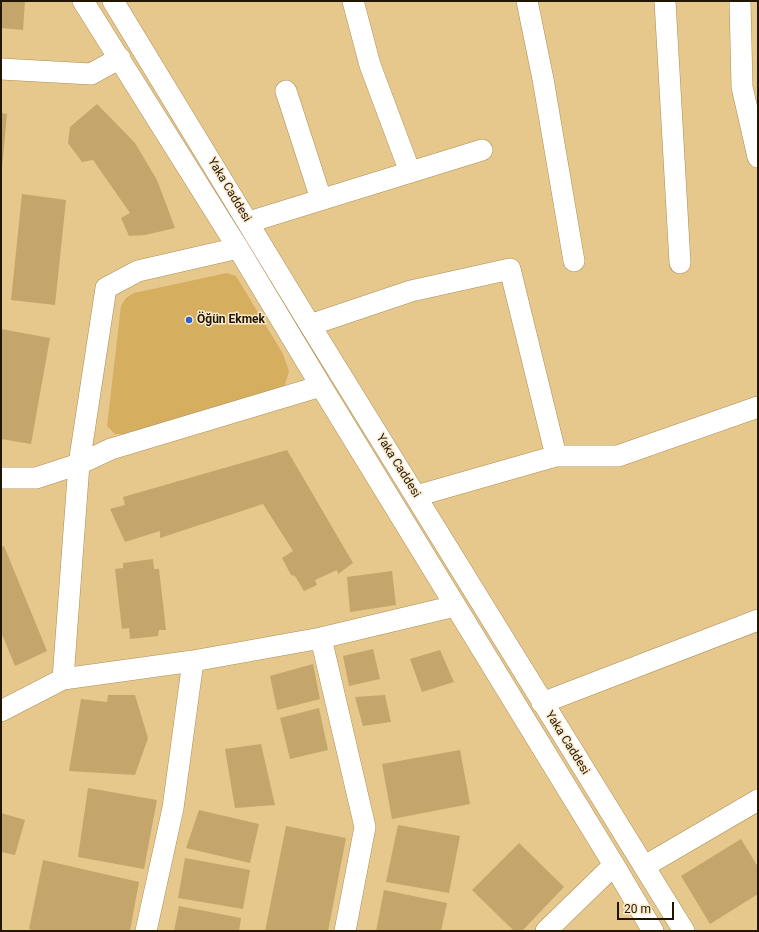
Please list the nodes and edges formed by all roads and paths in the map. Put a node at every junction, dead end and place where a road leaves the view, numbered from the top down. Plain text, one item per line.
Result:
1 (83, 1) edge
2 (113, 1) edge
3 (353, 1) edge
4 (527, 1) edge
5 (665, 1) edge
6 (740, 1) edge
7 (120, 58) junction
8 (1, 69) edge
9 (286, 91) dead end
10 (482, 150) dead end
11 (758, 158) edge
12 (410, 172) junction
13 (321, 199) junction
14 (249, 222) junction
15 (238, 248) junction
16 (574, 261) dead end
17 (680, 262) dead end
18 (310, 325) junction
19 (320, 386) junction
20 (758, 407) edge
21 (556, 456) junction
22 (79, 464) junction
23 (1, 478) edge
24 (416, 496) junction
25 (456, 606) junction
26 (758, 620) edge
27 (321, 638) junction
28 (193, 661) junction
29 (63, 679) junction
30 (542, 703) junction
31 (1, 711) edge
32 (758, 800) edge
33 (614, 865) junction
34 (645, 866) junction
35 (146, 931) edge
36 (345, 931) edge
37 (546, 931) edge
38 (653, 931) edge
39 (684, 931) edge

1 - 7 street, Yaka Caddesi
2 - 14 street, Yaka Caddesi
3 - 12 street
4 - 16 street
5 - 17 street
6 - 11 street
7 - 8 street
7 - 15 street, Yaka Caddesi
9 - 13 street
10 - 12 street
12 - 13 street
13 - 14 street
14 - 18 street, Yaka Caddesi
15 - 19 street, Yaka Caddesi
15 - 22 street
18 - 21 street
18 - 24 street, Yaka Caddesi
19 - 22 street
19 - 25 street, Yaka Caddesi
20 - 21 street
21 - 24 street
22 - 23 street
22 - 29 street
24 - 30 street, Yaka Caddesi
25 - 27 street
25 - 33 street, Yaka Caddesi
26 - 30 street
27 - 28 street
27 - 36 street
28 - 29 street
28 - 35 street
29 - 31 street
30 - 34 street, Yaka Caddesi
32 - 34 street
33 - 37 street
33 - 38 street, Yaka Caddesi
34 - 39 street, Yaka Caddesi

